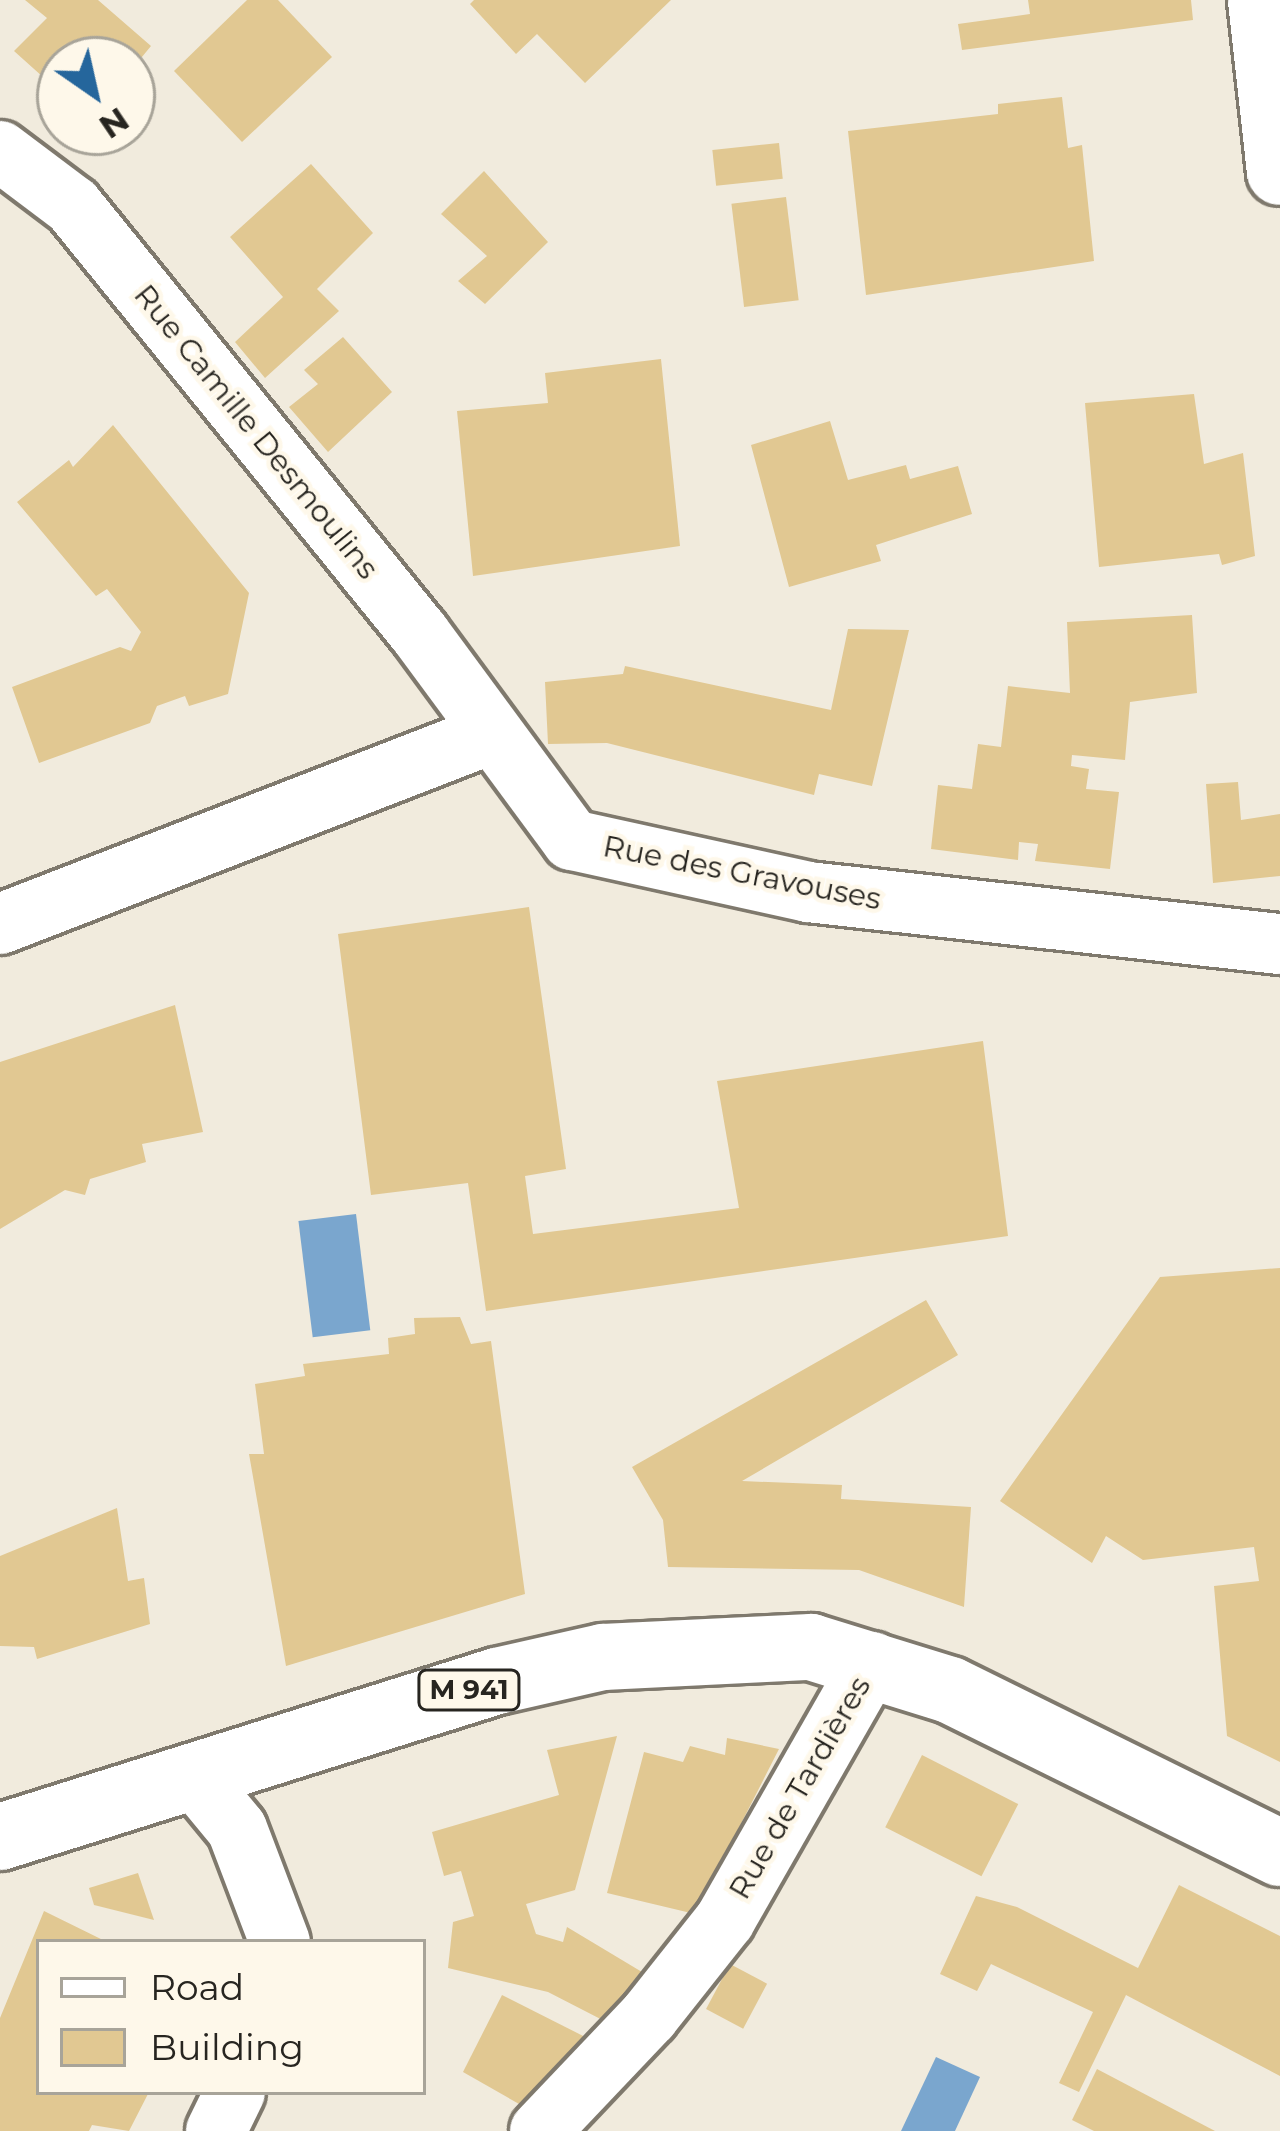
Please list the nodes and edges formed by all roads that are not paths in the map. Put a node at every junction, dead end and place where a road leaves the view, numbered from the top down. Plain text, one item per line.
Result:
1 (1261, 0) edge
2 (0, 151) edge
3 (1280, 172) edge
4 (488, 735) junction
5 (0, 924) edge
6 (1280, 944) edge
7 (872, 1662) junction
8 (194, 1777) junction
9 (0, 1838) edge
10 (1280, 1853) edge
11 (279, 1939) edge
12 (234, 2095) edge
13 (216, 2131) edge
14 (540, 2131) edge

1 - 3 main road
2 - 4 street, Rue Camille Desmoulins
4 - 5 street
4 - 6 street, Rue des Gravouses
7 - 8 main road, M 941
7 - 10 main road, M 941
7 - 14 street, Rue de Tardières
8 - 9 main road, M 941
8 - 11 street
12 - 13 street

